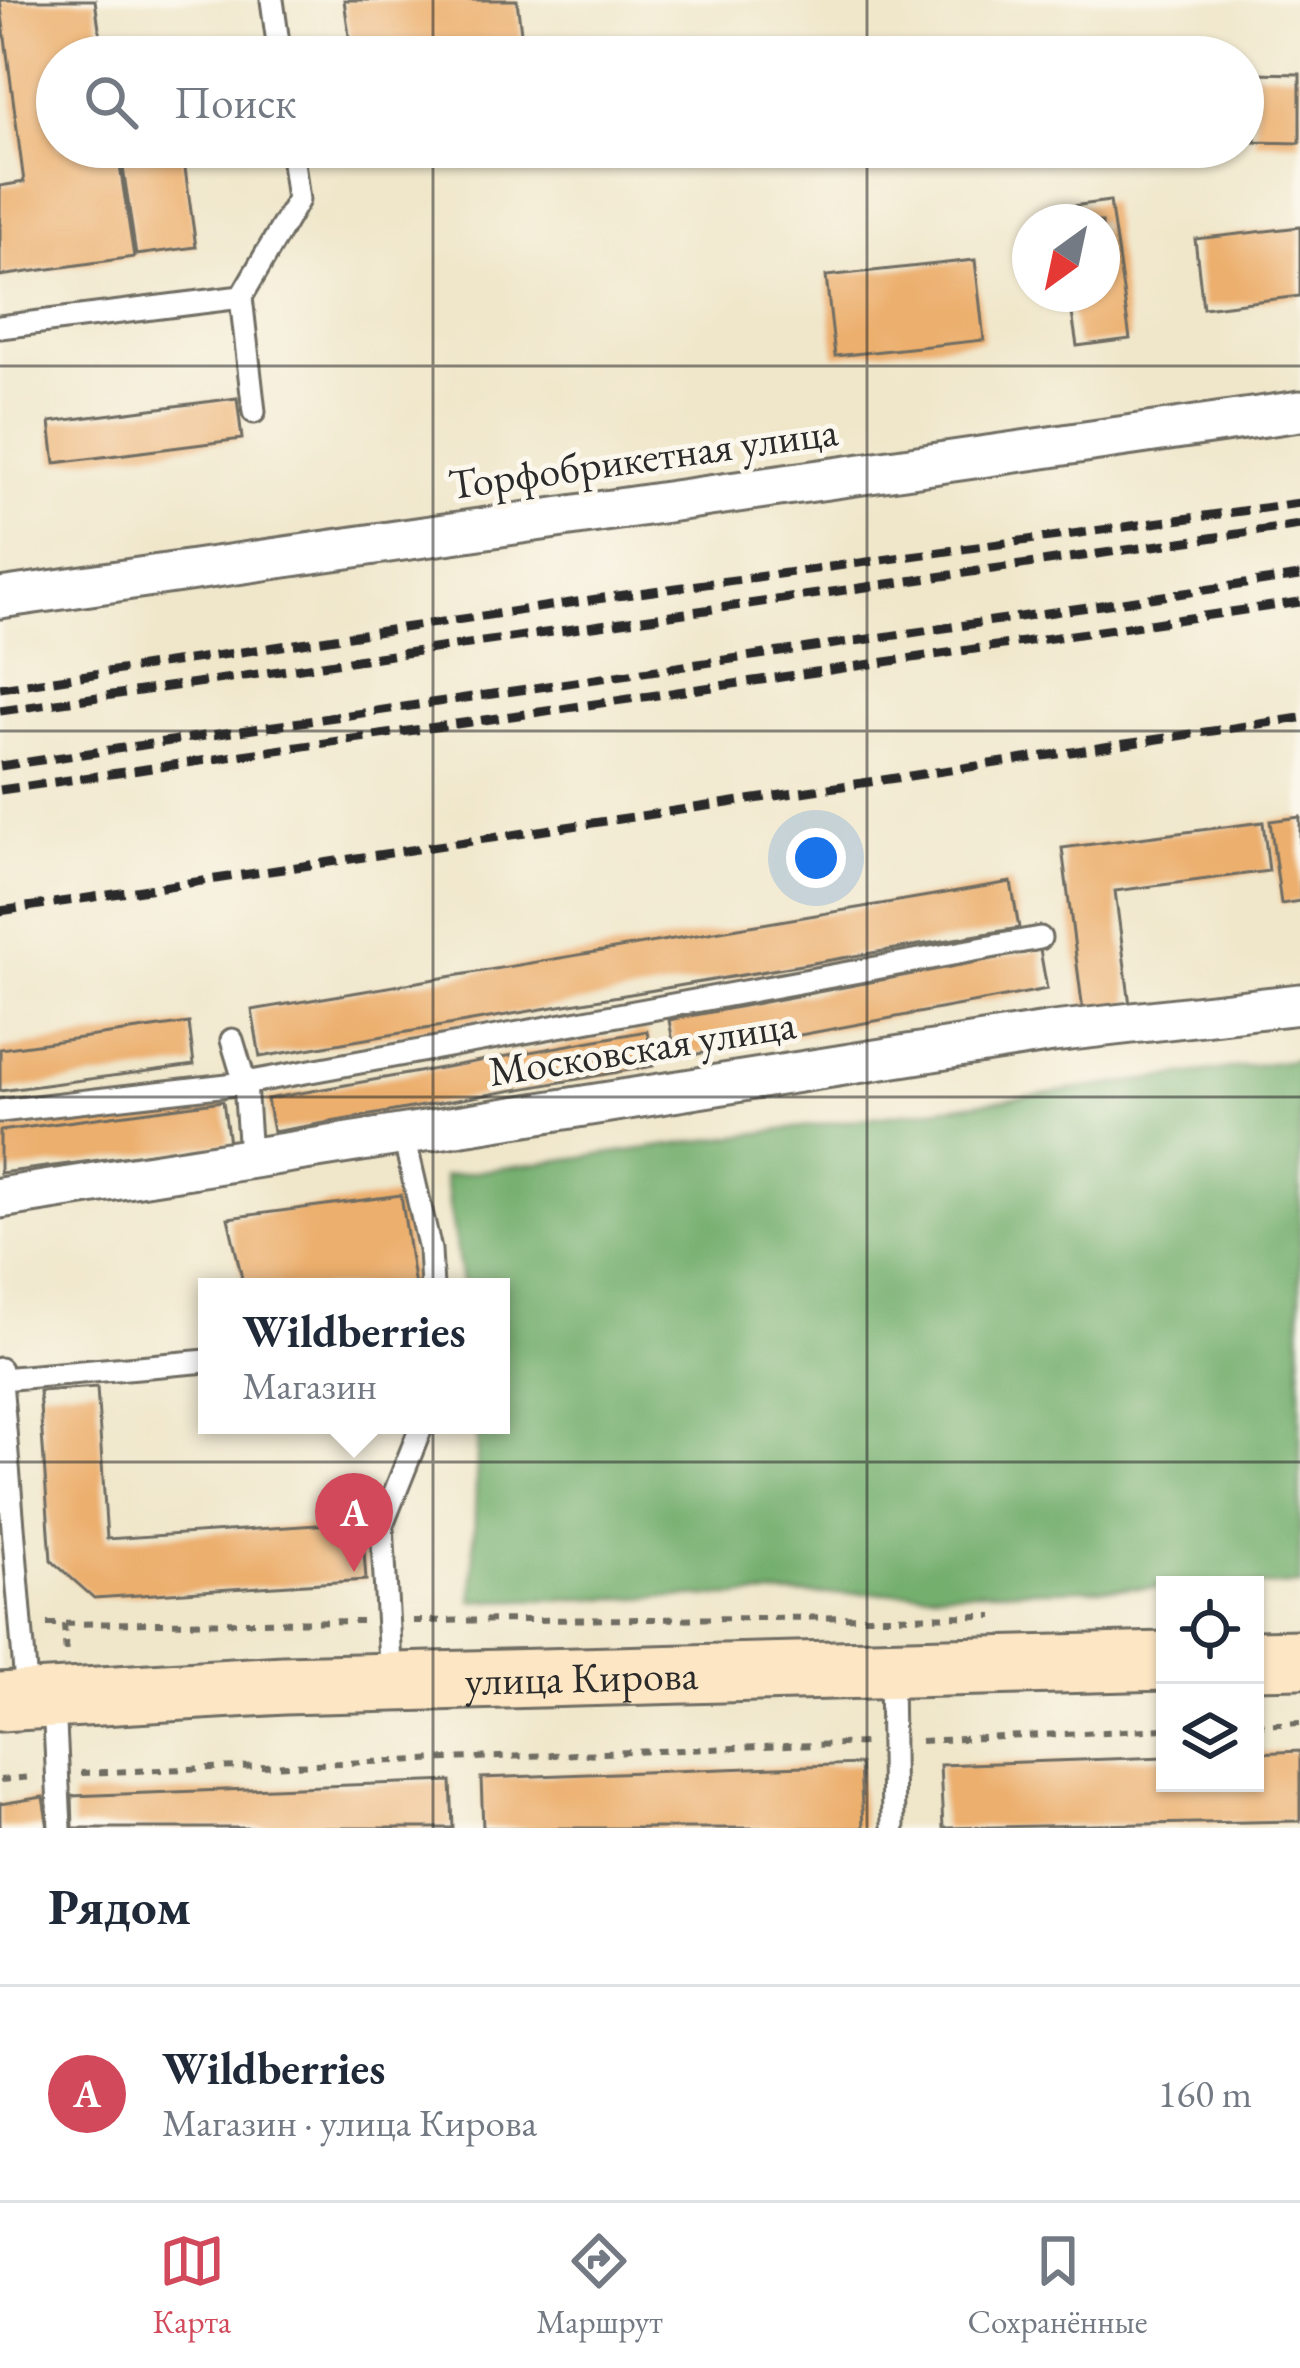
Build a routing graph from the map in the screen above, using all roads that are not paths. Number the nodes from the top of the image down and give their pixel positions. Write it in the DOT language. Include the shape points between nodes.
graph roads {
  1 [pos="272,0"];
  2 [pos="277,36"];
  3 [pos="294,168"];
  4 [pos="241,297"];
  5 [pos="0,327"];
  6 [pos="1300,411"];
  7 [pos="254,412"];
  8 [pos="0,598"];
  9 [pos="1040,938"];
  10 [pos="1300,1004"];
  11 [pos="232,1040"];
  12 [pos="244,1083"];
  13 [pos="0,1112"];
  14 [pos="403,1132"];
  15 [pos="250,1156"];
  16 [pos="0,1198"];
  17 [pos="432,1278"];
  18 [pos="198,1362"];
  19 [pos="0,1369"];
  20 [pos="1,1379"];
  21 [pos="418,1434"];
  22 [pos="3,1450"];
  23 [pos="1300,1659"];
  24 [pos="1264,1660"];
  25 [pos="1156,1661"];
  26 [pos="891,1665"];
  27 [pos="391,1682"];
  28 [pos="27,1699"];
  29 [pos="60,1828"];
  30 [pos="893,1828"];
  1 -- 2 [label="lane"];
  3 -- 4 [label="lane" via="298,200"];
  4 -- 5 [label="lane"];
  4 -- 7 [label="lane"];
  6 -- 8 [label="street, Торфобрикетная улица"];
  9 -- 12 [label="lane"];
  10 -- 14 [label="street, Московская улица" via="1053,1032"];
  11 -- 12 [label="lane"];
  12 -- 13 [label="lane"];
  12 -- 15 [label="lane"];
  14 -- 15 [label="street, Московская улица"];
  14 -- 17 [label="lane"];
  15 -- 16 [label="street, Московская улица"];
  18 -- 20 [label="lane"];
  19 -- 20 [label="lane"];
  20 -- 22 [label="lane"];
  21 -- 27 [label="lane" via="382,1525"];
  22 -- 28 [label="lane"];
  23 -- 24 [label="street"];
  25 -- 26 [label="street, улица Кирова"];
  26 -- 27 [label="street, улица Кирова"];
  26 -- 30 [label="lane"];
  27 -- 28 [label="street, улица Кирова"];
  28 -- 29 [label="lane" via="56,1774"];
}
